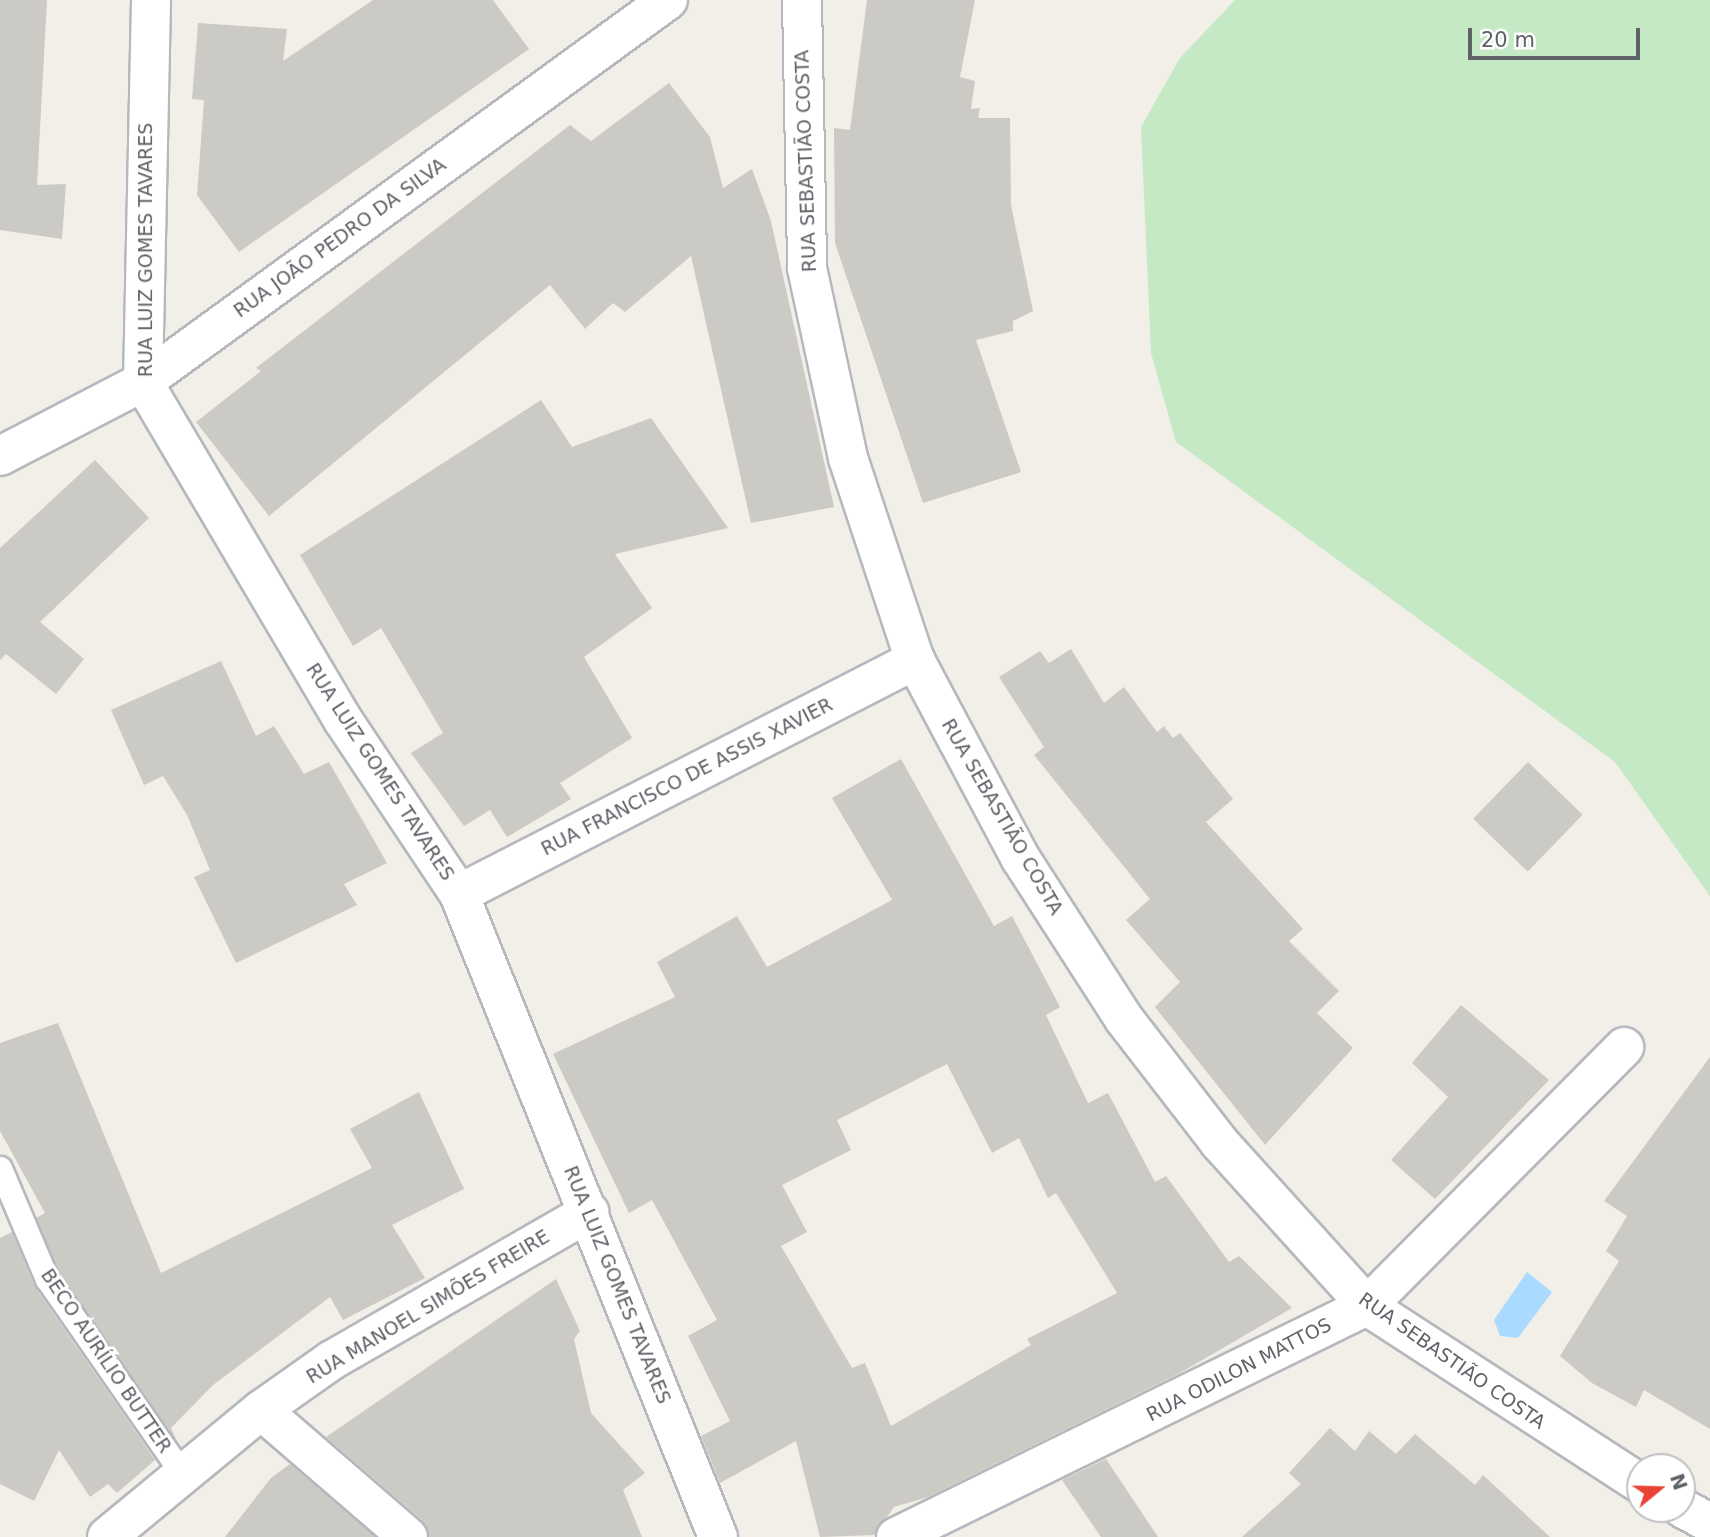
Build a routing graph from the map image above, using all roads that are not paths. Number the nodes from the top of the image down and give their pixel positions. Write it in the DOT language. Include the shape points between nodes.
graph roads {
  1 [pos="151,0"];
  2 [pos="668,0"];
  3 [pos="802,0"];
  4 [pos="143,382"];
  5 [pos="0,456"];
  6 [pos="915,660"];
  7 [pos="459,894"];
  8 [pos="1624,1047"];
  9 [pos="0,1168"];
  10 [pos="589,1212"];
  11 [pos="1367,1306"];
  12 [pos="261,1410"];
  13 [pos="1626,1474"];
  14 [pos="183,1475"];
  15 [pos="107,1537"];
  16 [pos="408,1537"];
  17 [pos="718,1537"];
  18 [pos="896,1537"];
  1 -- 4 [label="street, RUA LUIZ GOMES TAVARES"];
  2 -- 4 [label="street, RUA JOÃO PEDRO DA SILVA"];
  3 -- 6 [label="street, RUA SEBASTIÃO COSTA" via="807,268 848,458"];
  4 -- 5 [label="street, RUA JOÃO PEDRO DA SILVA"];
  4 -- 7 [label="street, RUA LUIZ GOMES TAVARES" via="343,720"];
  6 -- 7 [label="street, RUA FRANCISCO DE ASSIS XAVIER"];
  6 -- 11 [label="street, RUA SEBASTIÃO COSTA" via="1021,859 1124,1019 1274,1209"];
  7 -- 10 [label="street, RUA LUIZ GOMES TAVARES"];
  8 -- 11 [label="street, RUA ODILON MATTOS"];
  9 -- 14 [label="lane, BECO AURÍLIO BUTTER" via="47,1279"];
  10 -- 12 [label="street, RUA MANOEL SIMÕES FREIRE" via="376,1334"];
  10 -- 17 [label="street, RUA LUIZ GOMES TAVARES"];
  11 -- 13 [label="street, RUA SEBASTIÃO COSTA"];
  11 -- 18 [label="street, RUA ODILON MATTOS"];
  12 -- 14 [label="street, RUA MANOEL SIMÕES FREIRE"];
  12 -- 16 [label="street"];
  14 -- 15 [label="street, RUA MANOEL SIMÕES FREIRE"];
}
